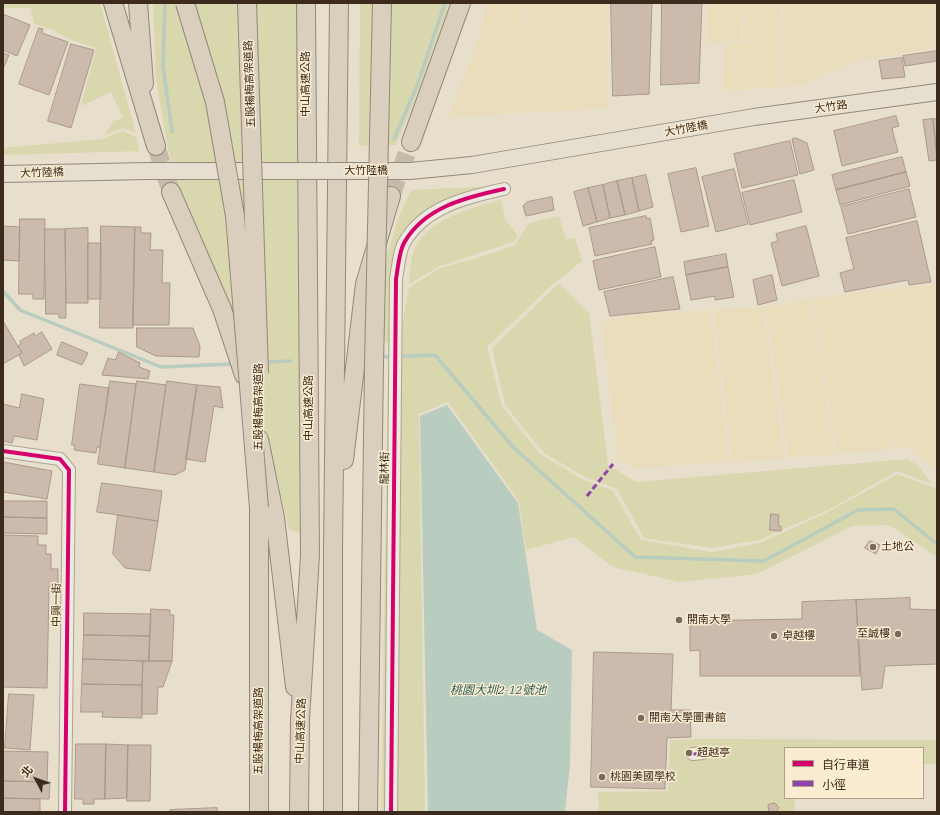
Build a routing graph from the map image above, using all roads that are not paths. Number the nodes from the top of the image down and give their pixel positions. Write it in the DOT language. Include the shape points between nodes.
graph roads {
  1 [pos="113,3"];
  2 [pos="138,3"];
  3 [pos="185,3"];
  4 [pos="247,3"];
  5 [pos="306,3"];
  6 [pos="339,3"];
  7 [pos="382,3"];
  8 [pos="460,4"];
  9 [pos="937,92"];
  10 [pos="147,120"];
  11 [pos="724,122"];
  12 [pos="411,142"];
  13 [pos="156,146"];
  14 [pos="3,174"];
  15 [pos="504,189"];
  16 [pos="172,192"];
  17 [pos="391,196"];
  18 [pos="3,451"];
  19 [pos="259,508"];
  20 [pos="333,550"];
  21 [pos="300,720"];
  22 [pos="65,812"];
  23 [pos="259,812"];
  24 [pos="299,812"];
  25 [pos="333,812"];
  26 [pos="368,812"];
  27 [pos="391,812"];
  1 -- 10 [label="highway"];
  2 -- 10 [label="highway"];
  3 -- 19 [label="highway, bridge" via="215,102 235,216"];
  4 -- 19 [label="highway, 五股楊梅高架道路, bridge" via="258,336"];
  5 -- 21 [label="highway, 中山高速公路" via="310,555"];
  6 -- 20 [label="highway"];
  7 -- 26 [label="highway, bridge"];
  8 -- 12 [label="highway"];
  9 -- 11 [label="main road, 大竹路"];
  10 -- 13 [label="highway"];
  11 -- 14 [label="main road, 大竹陸橋, bridge" via="472,165 410,171"];
  15 -- 27 [label="street, 龍林街" via="466,198 424,218 403,244 396,279"];
  16 -- 21 [label="highway" via="222,309 242,367 275,518 289,650"];
  17 -- 20 [label="highway" via="365,284"];
  18 -- 22 [label="street, 中興一街" via="60,459 68,470"];
  19 -- 23 [label="highway, 五股楊梅高架道路"];
  20 -- 25 [label="highway"];
  21 -- 24 [label="highway, 中山高速公路"];
}
